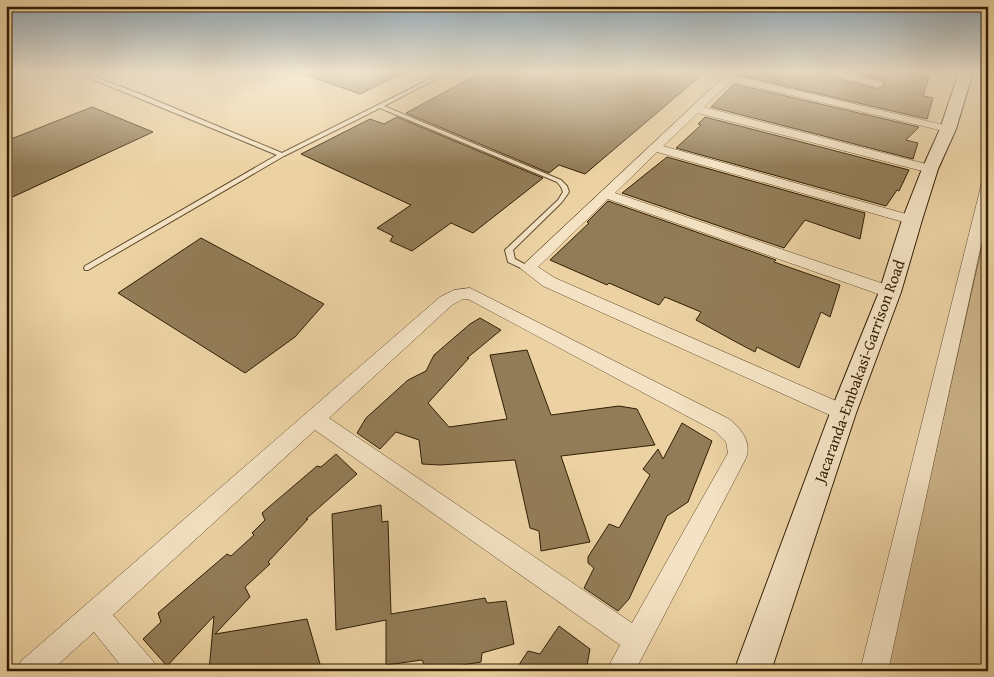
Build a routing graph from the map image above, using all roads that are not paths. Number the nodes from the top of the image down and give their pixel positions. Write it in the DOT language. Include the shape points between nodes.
graph roads {
  1 [pos="159,104"];
  2 [pos="385,104"];
  3 [pos="702,104"];
  4 [pos="844,104"];
  5 [pos="956,104"];
  6 [pos="380,106"];
  7 [pos="696,109"];
  8 [pos="948,130"];
  9 [pos="656,148"];
  10 [pos="282,155"];
  11 [pos="930,169"];
  12 [pos="988,182"];
  13 [pos="606,194"];
  14 [pos="912,220"];
  15 [pos="88,268"];
  16 [pos="528,268"];
  17 [pos="890,292"];
  18 [pos="843,413"];
  19 [pos="316,419"];
  20 [pos="96,614"];
  21 [pos="635,640"];
  22 [pos="32,671"];
  23 [pos="143,671"];
  24 [pos="620,671"];
  25 [pos="752,671"];
  26 [pos="874,671"];
  1 -- 10 [label="lane"];
  2 -- 6 [label="lane"];
  3 -- 7 [label="street"];
  4 -- 8 [label="street"];
  5 -- 8 [label="street, Jacaranda-Embakasi-Garrison Road"];
  6 -- 10 [label="lane"];
  6 -- 16 [label="lane" via="559,181 564,186 566,192 560,201 509,250 511,260"];
  7 -- 9 [label="street"];
  7 -- 11 [label="street"];
  8 -- 11 [label="street, Jacaranda-Embakasi-Garrison Road"];
  9 -- 13 [label="street"];
  9 -- 14 [label="street"];
  10 -- 15 [label="lane"];
  11 -- 14 [label="street, Jacaranda-Embakasi-Garrison Road"];
  12 -- 26 [label="street"];
  13 -- 16 [label="street"];
  13 -- 17 [label="street"];
  14 -- 17 [label="street, Jacaranda-Embakasi-Garrison Road"];
  16 -- 18 [label="street" via="550,282"];
  17 -- 18 [label="street, Jacaranda-Embakasi-Garrison Road"];
  18 -- 25 [label="street, Jacaranda-Embakasi-Garrison Road"];
  19 -- 20 [label="street"];
  19 -- 21 [label="street"];
  19 -- 21 [label="street" via="446,301 460,294 470,294 722,425 738,442 738,454"];
  20 -- 22 [label="street"];
  20 -- 23 [label="street"];
  21 -- 24 [label="street"];
}
